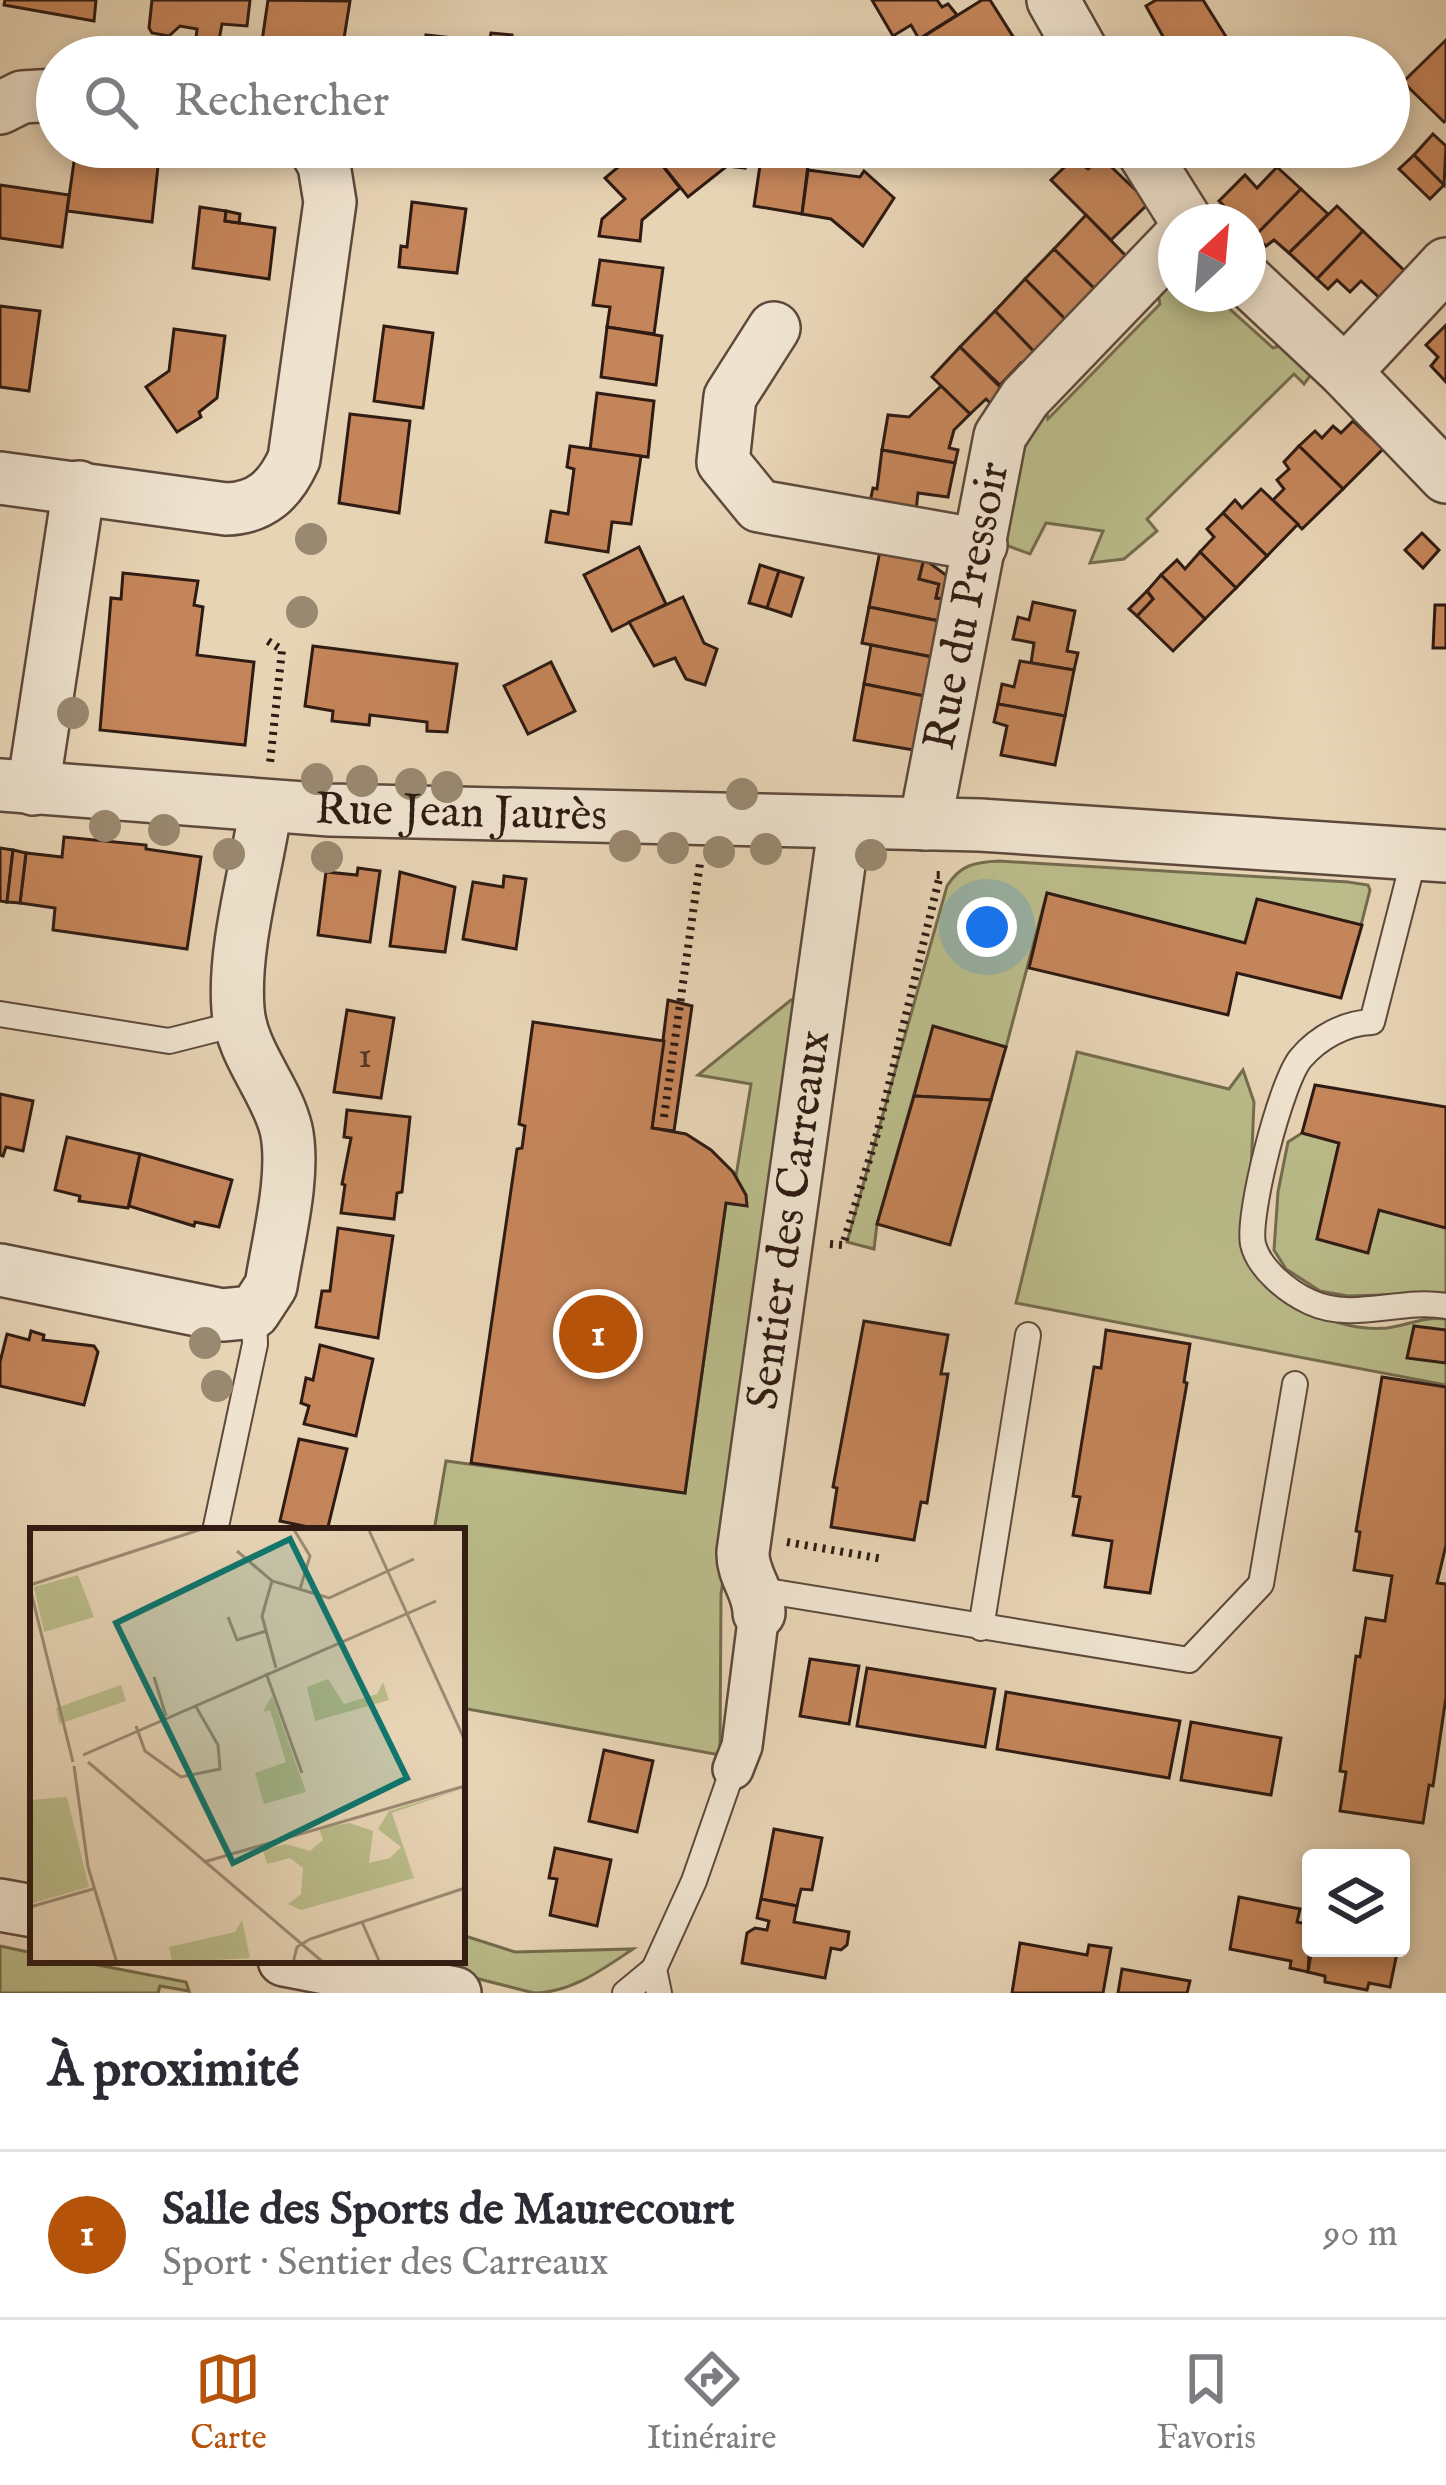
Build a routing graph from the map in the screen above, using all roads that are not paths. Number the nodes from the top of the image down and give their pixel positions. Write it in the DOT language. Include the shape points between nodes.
graph roads {
  1 [pos="1053,0"];
  2 [pos="1073,36"];
  3 [pos="36,96"];
  4 [pos="0,108"];
  5 [pos="324,168"];
  6 [pos="1154,168"];
  7 [pos="1176,204"];
  8 [pos="1158,260"];
  9 [pos="1446,264"];
  10 [pos="1266,298"];
  11 [pos="774,328"];
  12 [pos="1345,372"];
  13 [pos="1446,477"];
  14 [pos="0,478"];
  15 [pos="79,488"];
  16 [pos="981,545"];
  17 [pos="16,787"];
  18 [pos="266,806"];
  19 [pos="845,822"];
  20 [pos="926,824"];
  21 [pos="1431,855"];
  22 [pos="0,1014"];
  23 [pos="240,1024"];
  24 [pos="0,1270"];
  25 [pos="1446,1306"];
  26 [pos="254,1312"];
  27 [pos="1028,1335"];
  28 [pos="1295,1384"];
  29 [pos="216,1528"];
  30 [pos="760,1598"];
  31 [pos="981,1628"];
  32 [pos="733,1769"];
  33 [pos="0,1905"];
  34 [pos="30,1910"];
  35 [pos="300,1963"];
  36 [pos="657,1981"];
  37 [pos="455,1993"];
  38 [pos="625,1993"];
  1 -- 2 [label="street"];
  3 -- 4 [label="street"];
  5 -- 15 [label="street" via="330,202 294,459 281,485 259,502 226,509"];
  6 -- 7 [label="street"];
  8 -- 16 [label="street, Rue du Pressoir" via="1005,425"];
  9 -- 12 [label="street"];
  10 -- 12 [label="street"];
  11 -- 16 [label="street" via="730,397 723,462 759,506"];
  12 -- 13 [label="street"];
  14 -- 15 [label="street"];
  15 -- 17 [label="street"];
  16 -- 20 [label="street, Rue du Pressoir"];
  17 -- 18 [label="street, Rue Jean Jaurès"];
  18 -- 19 [label="street, Rue Jean Jaurès"];
  18 -- 23 [label="street" via="240,960"];
  19 -- 20 [label="street, Rue Jean Jaurès"];
  19 -- 30 [label="street, Sentier des Carreaux" via="743,1552"];
  20 -- 21 [label="street, Rue Jean Jaurès"];
  21 -- 25 [label="lane" via="1372,1022 1350,1023 1300,1059 1281,1100 1253,1245 1274,1277 1328,1309"];
  22 -- 23 [label="lane" via="169,1041"];
  23 -- 26 [label="street" via="286,1126 289,1154 271,1286"];
  24 -- 26 [label="street" via="222,1316"];
  26 -- 29 [label="lane" via="255,1344"];
  27 -- 31 [label="lane"];
  28 -- 31 [label="lane" via="1261,1583 1189,1660"];
  30 -- 31 [label="lane"];
  30 -- 32 [label="street, Sentier des Carreaux"];
  32 -- 36 [label="lane, Sentier des Carreaux"];
  33 -- 34 [label="street"];
  35 -- 37 [label="street"];
  36 -- 38 [label="lane"];
}
